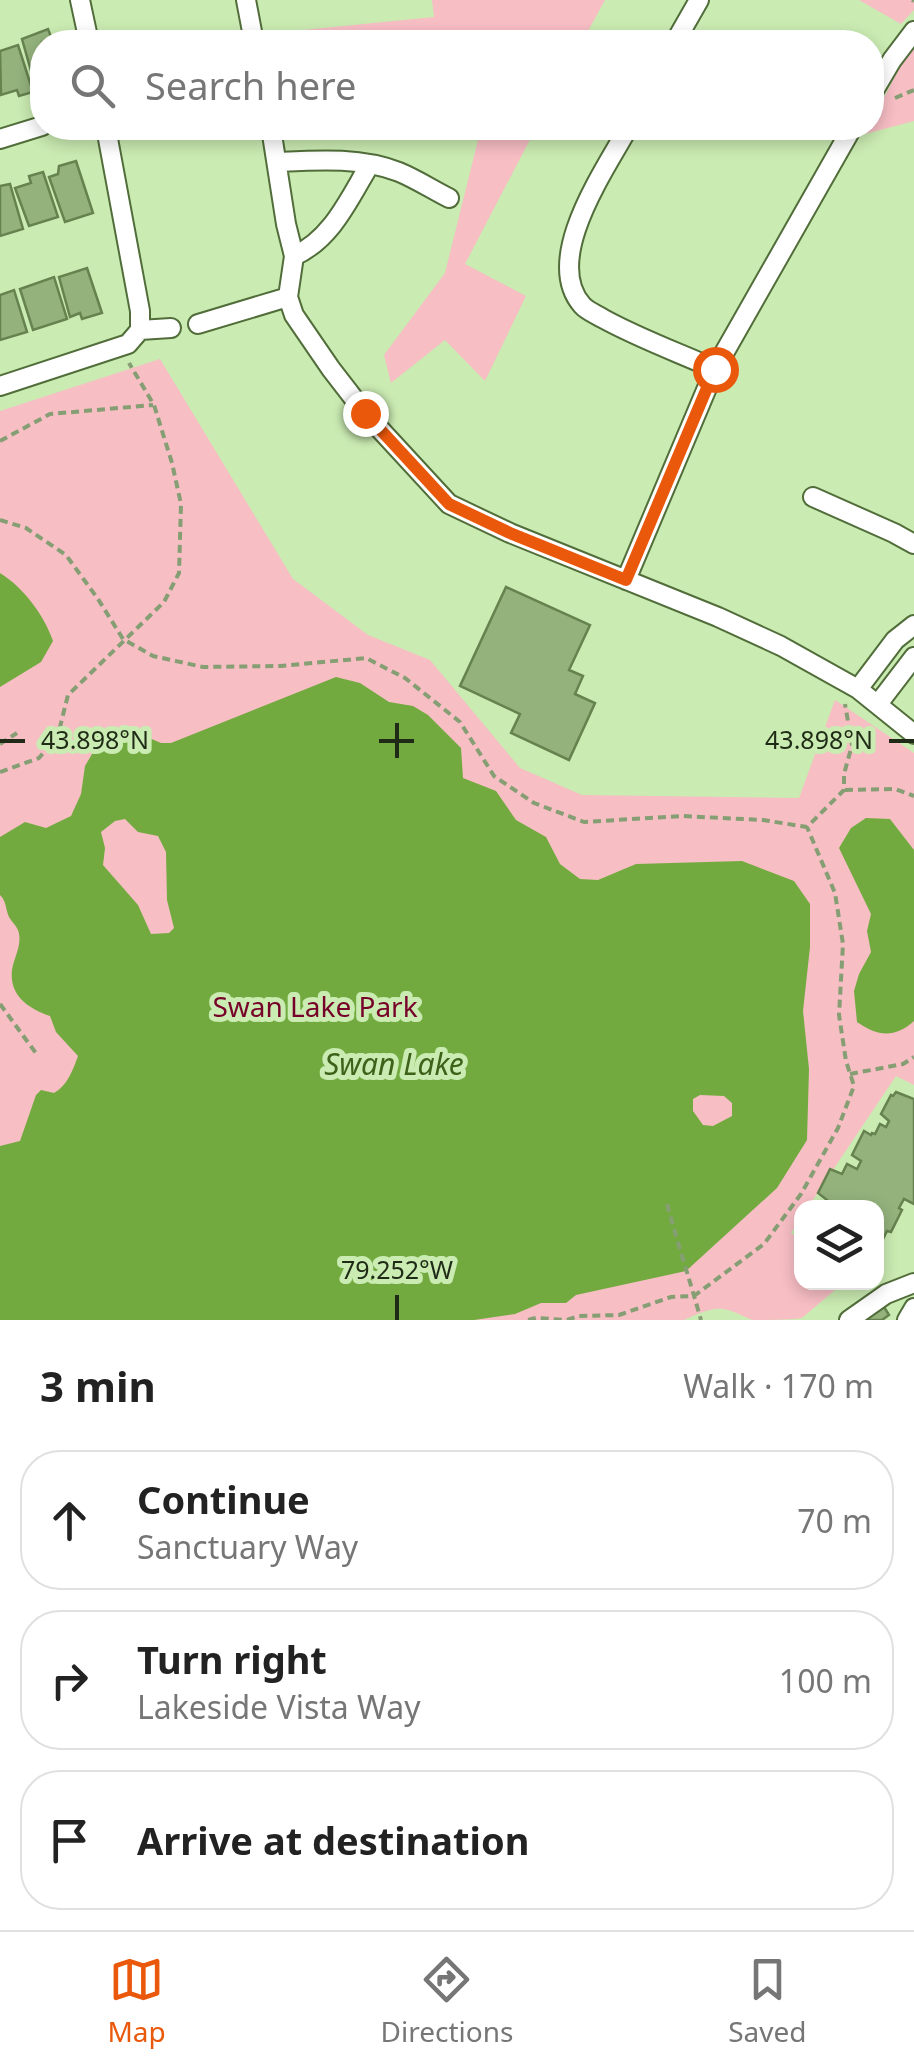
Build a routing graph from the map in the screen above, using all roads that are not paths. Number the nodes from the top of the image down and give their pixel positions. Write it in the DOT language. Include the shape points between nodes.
graph roads {
  1 [pos="80,0"];
  2 [pos="246,0"];
  3 [pos="699,0"];
  4 [pos="86,30"];
  5 [pos="252,30"];
  6 [pos="682,30"];
  7 [pos="914,31"];
  8 [pos="884,74"];
  9 [pos="30,130"];
  10 [pos="0,139"];
  11 [pos="108,140"];
  12 [pos="273,140"];
  13 [pos="621,140"];
  14 [pos="845,140"];
  15 [pos="278,162"];
  16 [pos="370,164"];
  17 [pos="449,198"];
  18 [pos="294,256"];
  19 [pos="288,297"];
  20 [pos="198,324"];
  21 [pos="171,328"];
  22 [pos="140,330"];
  23 [pos="715,369"];
  24 [pos="0,386"];
  25 [pos="812,497"];
  26 [pos="914,544"];
  27 [pos="626,580"];
  28 [pos="914,626"];
  29 [pos="914,657"];
  30 [pos="858,689"];
  31 [pos="878,704"];
  32 [pos="914,734"];
  33 [pos="914,1283"];
  34 [pos="914,1308"];
  35 [pos="849,1320"];
  36 [pos="908,1320"];
  1 -- 4 [label="street"];
  2 -- 5 [label="street"];
  3 -- 6 [label="street"];
  7 -- 8 [label="street"];
  9 -- 10 [label="street"];
  11 -- 22 [label="street"];
  12 -- 15 [label="street"];
  13 -- 23 [label="street" via="581,213 570,286 584,307"];
  14 -- 23 [label="street"];
  15 -- 16 [label="street"];
  15 -- 18 [label="street"];
  16 -- 17 [label="street"];
  16 -- 18 [label="street" via="326,234"];
  18 -- 19 [label="street"];
  19 -- 20 [label="street"];
  19 -- 27 [label="street" via="365,413 449,504"];
  21 -- 22 [label="street"];
  22 -- 24 [label="street" via="128,344"];
  23 -- 27 [label="street"];
  25 -- 26 [label="street"];
  27 -- 30 [label="street" via="750,631"];
  28 -- 30 [label="street"];
  29 -- 31 [label="street"];
  30 -- 31 [label="street"];
  31 -- 32 [label="street"];
  33 -- 35 [label="street"];
  34 -- 36 [label="street"];
}
